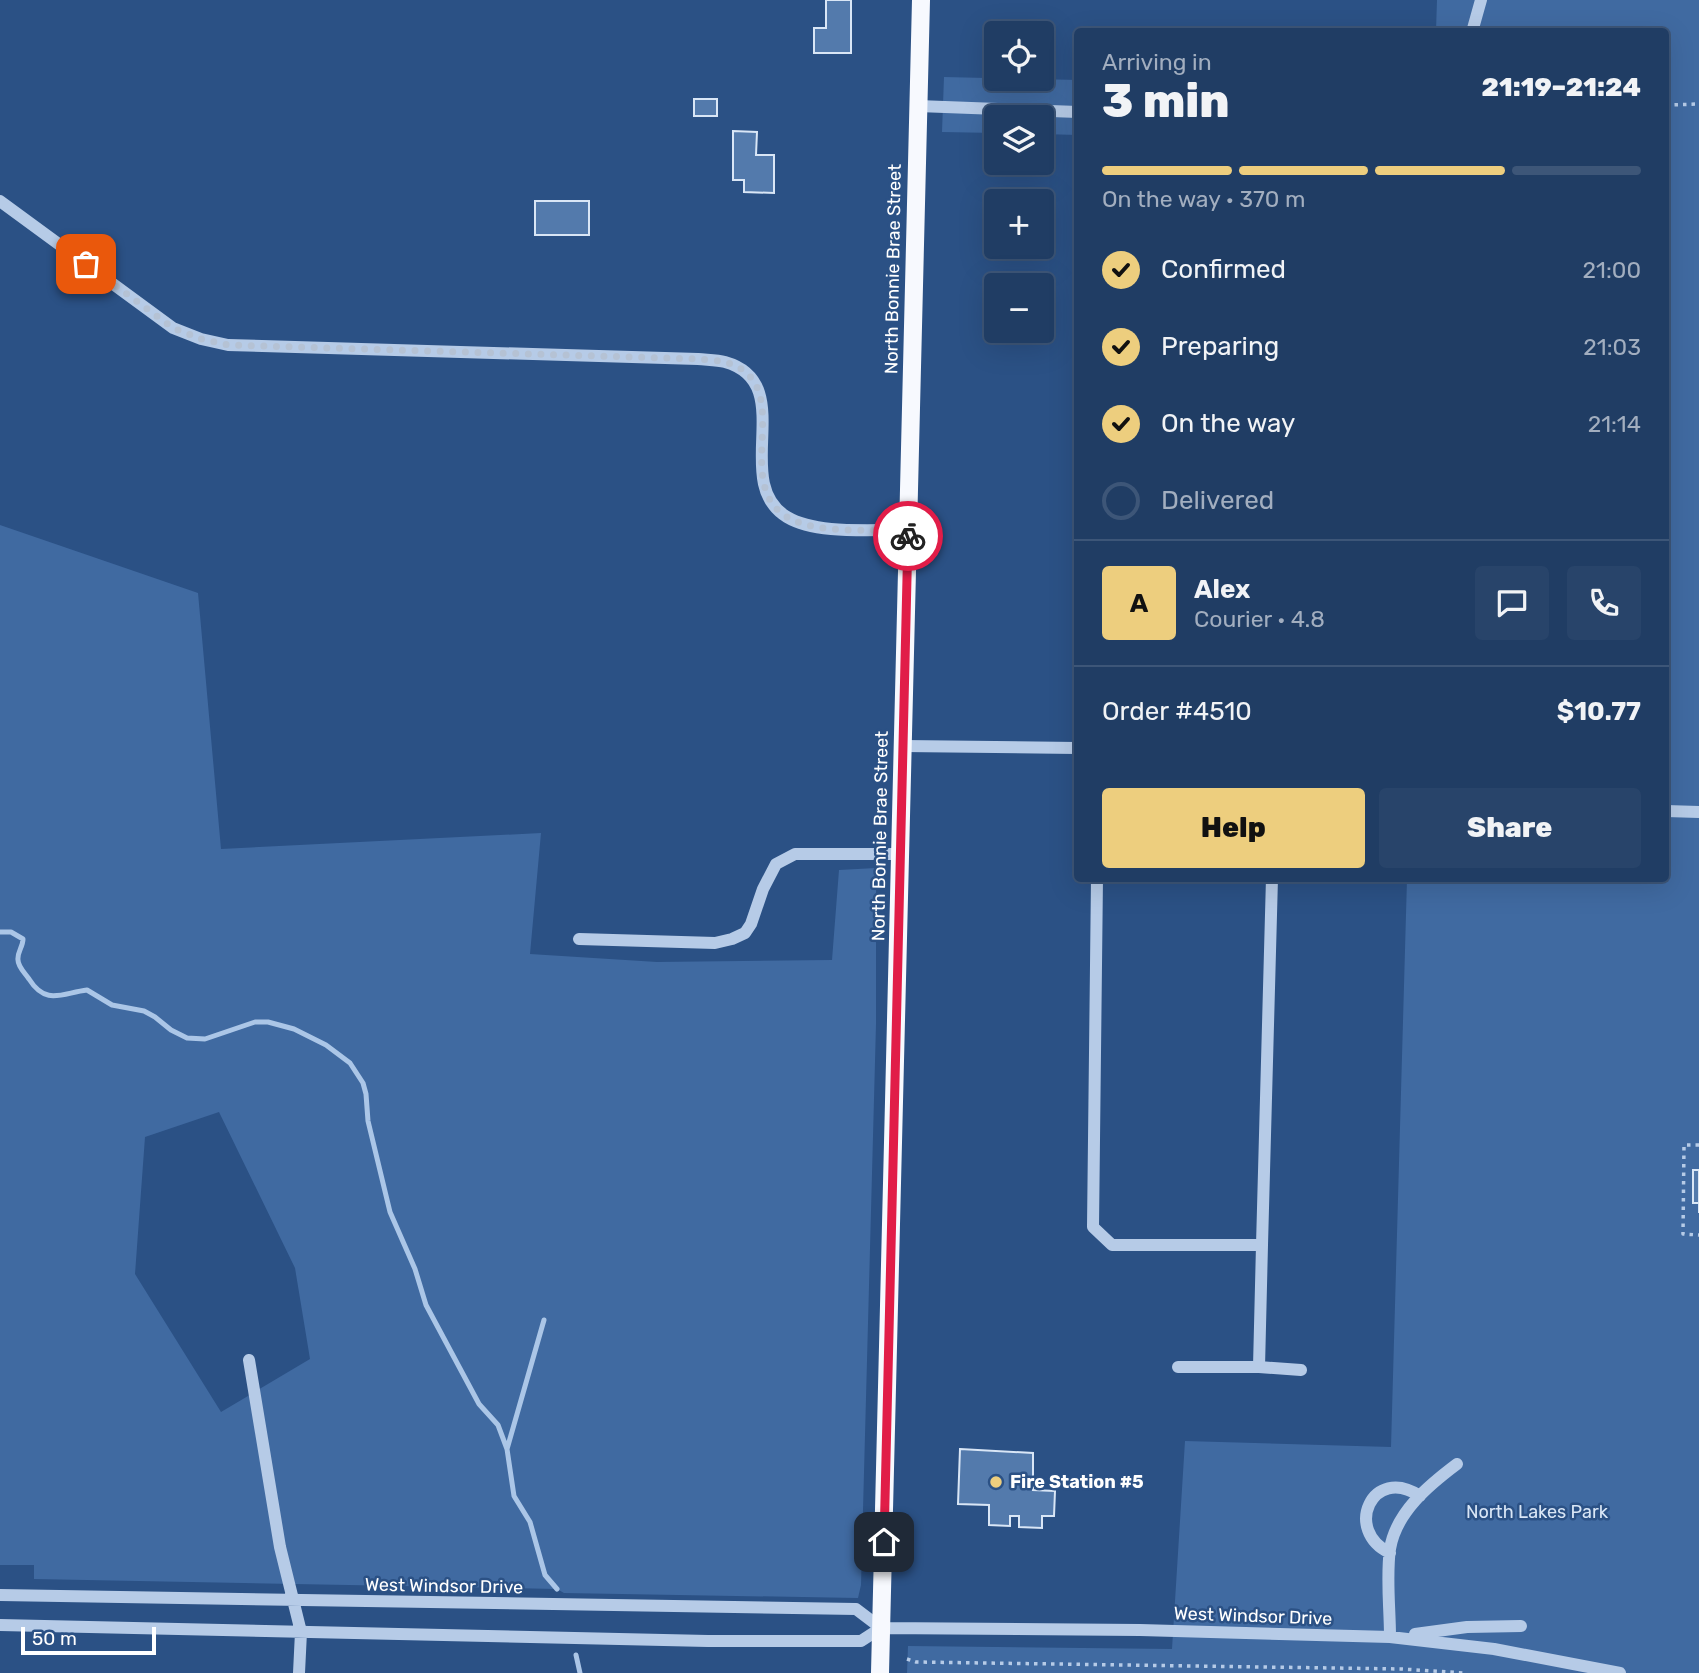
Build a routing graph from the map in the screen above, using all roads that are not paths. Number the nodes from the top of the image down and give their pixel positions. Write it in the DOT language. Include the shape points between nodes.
graph roads {
  1 [pos="921,0"];
  2 [pos="1481,0"];
  3 [pos="1473,28"];
  4 [pos="918,106"];
  5 [pos="1074,112"];
  6 [pos="0,201"];
  7 [pos="908,530"];
  8 [pos="903,746"];
  9 [pos="1074,747"];
  10 [pos="1669,811"];
  11 [pos="1699,811"];
  12 [pos="900,854"];
  13 [pos="1097,882"];
  14 [pos="1272,882"];
  15 [pos="579,939"];
  16 [pos="1262,1245"];
  17 [pos="249,1360"];
  18 [pos="1178,1367"];
  19 [pos="1259,1367"];
  20 [pos="1301,1370"];
  21 [pos="1457,1464"];
  22 [pos="1420,1496"];
  23 [pos="1390,1553"];
  24 [pos="0,1595"];
  25 [pos="292,1601"];
  26 [pos="0,1625"];
  27 [pos="1521,1626"];
  28 [pos="881,1628"];
  29 [pos="301,1632"];
  30 [pos="1390,1637"];
  31 [pos="299,1673"];
  32 [pos="880,1673"];
  33 [pos="1620,1673"];
  1 -- 4 [label="main road, North Bonnie Brae Street"];
  2 -- 3 [label="street"];
  4 -- 5 [label="street"];
  4 -- 7 [label="main road, North Bonnie Brae Street"];
  6 -- 7 [label="street" via="173,328 228,345 725,362 744,371 758,387 763,406 761,480 769,499 786,517 810,526"];
  7 -- 8 [label="main road, North Bonnie Brae Street"];
  8 -- 9 [label="street"];
  8 -- 12 [label="main road, North Bonnie Brae Street"];
  10 -- 11 [label="street"];
  12 -- 15 [label="street" via="795,855 776,864 751,924 732,939 715,943"];
  12 -- 28 [label="main road, North Bonnie Brae Street"];
  13 -- 16 [label="street" via="1093,1227 1112,1245"];
  14 -- 16 [label="street"];
  16 -- 19 [label="street"];
  17 -- 25 [label="street"];
  18 -- 19 [label="street"];
  19 -- 20 [label="street"];
  21 -- 22 [label="street"];
  22 -- 23 [label="street" via="1399,1524"];
  22 -- 23 [label="street" via="1407,1487 1388,1487 1373,1495 1366,1525 1371,1540"];
  23 -- 30 [label="street"];
  24 -- 25 [label="street, West Windsor Drive"];
  25 -- 28 [label="street, West Windsor Drive" via="856,1609"];
  25 -- 29 [label="street"];
  26 -- 29 [label="street, West Windsor Drive"];
  27 -- 30 [label="street" via="1467,1627"];
  28 -- 29 [label="street, West Windsor Drive" via="861,1641"];
  28 -- 30 [label="street, West Windsor Drive"];
  28 -- 32 [label="main road, North Bonnie Brae Street"];
  29 -- 31 [label="street"];
  30 -- 33 [label="street, West Windsor Drive" via="1494,1649"];
}
